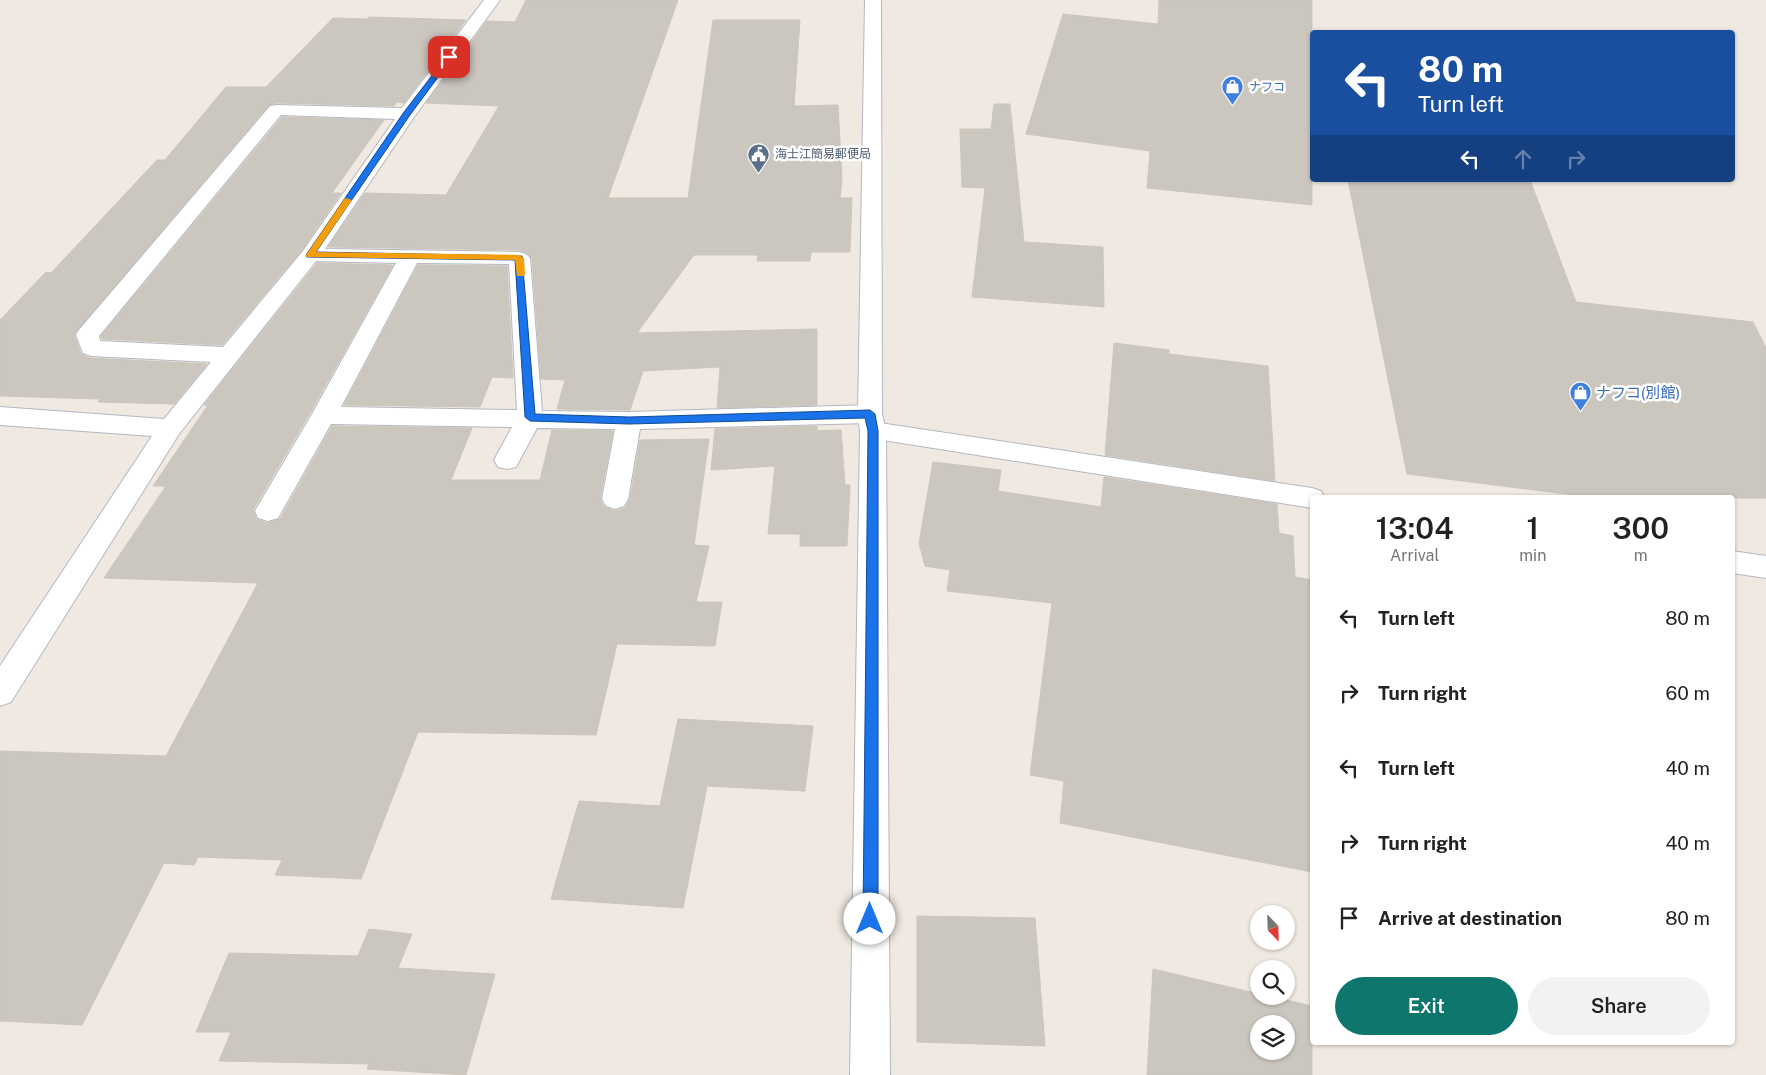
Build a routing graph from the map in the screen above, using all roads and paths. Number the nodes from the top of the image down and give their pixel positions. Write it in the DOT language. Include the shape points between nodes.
graph roads {
  1 [pos="492,0"];
  2 [pos="873,0"];
  3 [pos="407,114"];
  4 [pos="310,255"];
  5 [pos="410,256"];
  6 [pos="230,355"];
  7 [pos="324,415"];
  8 [pos="0,416"];
  9 [pos="530,417"];
  10 [pos="629,421"];
  11 [pos="871,422"];
  12 [pos="170,428"];
  13 [pos="507,460"];
  14 [pos="1310,498"];
  15 [pos="615,499"];
  16 [pos="268,511"];
  17 [pos="1735,562"];
  18 [pos="1766,567"];
  19 [pos="0,692"];
  20 [pos="870,1075"];
  1 -- 3 [label="street"];
  2 -- 11 [label="street"];
  3 -- 4 [label="street"];
  3 -- 6 [label="street" via="276,110 87,334 91,348"];
  4 -- 5 [label="street"];
  4 -- 6 [label="street"];
  5 -- 7 [label="street"];
  5 -- 9 [label="street" via="519,258"];
  6 -- 12 [label="street"];
  7 -- 9 [label="street"];
  7 -- 16 [label="street"];
  8 -- 12 [label="street"];
  9 -- 10 [label="street"];
  9 -- 13 [label="street"];
  10 -- 11 [label="street"];
  10 -- 15 [label="street"];
  11 -- 14 [label="street"];
  11 -- 20 [label="street"];
  12 -- 19 [label="street"];
  17 -- 18 [label="street"];
}
